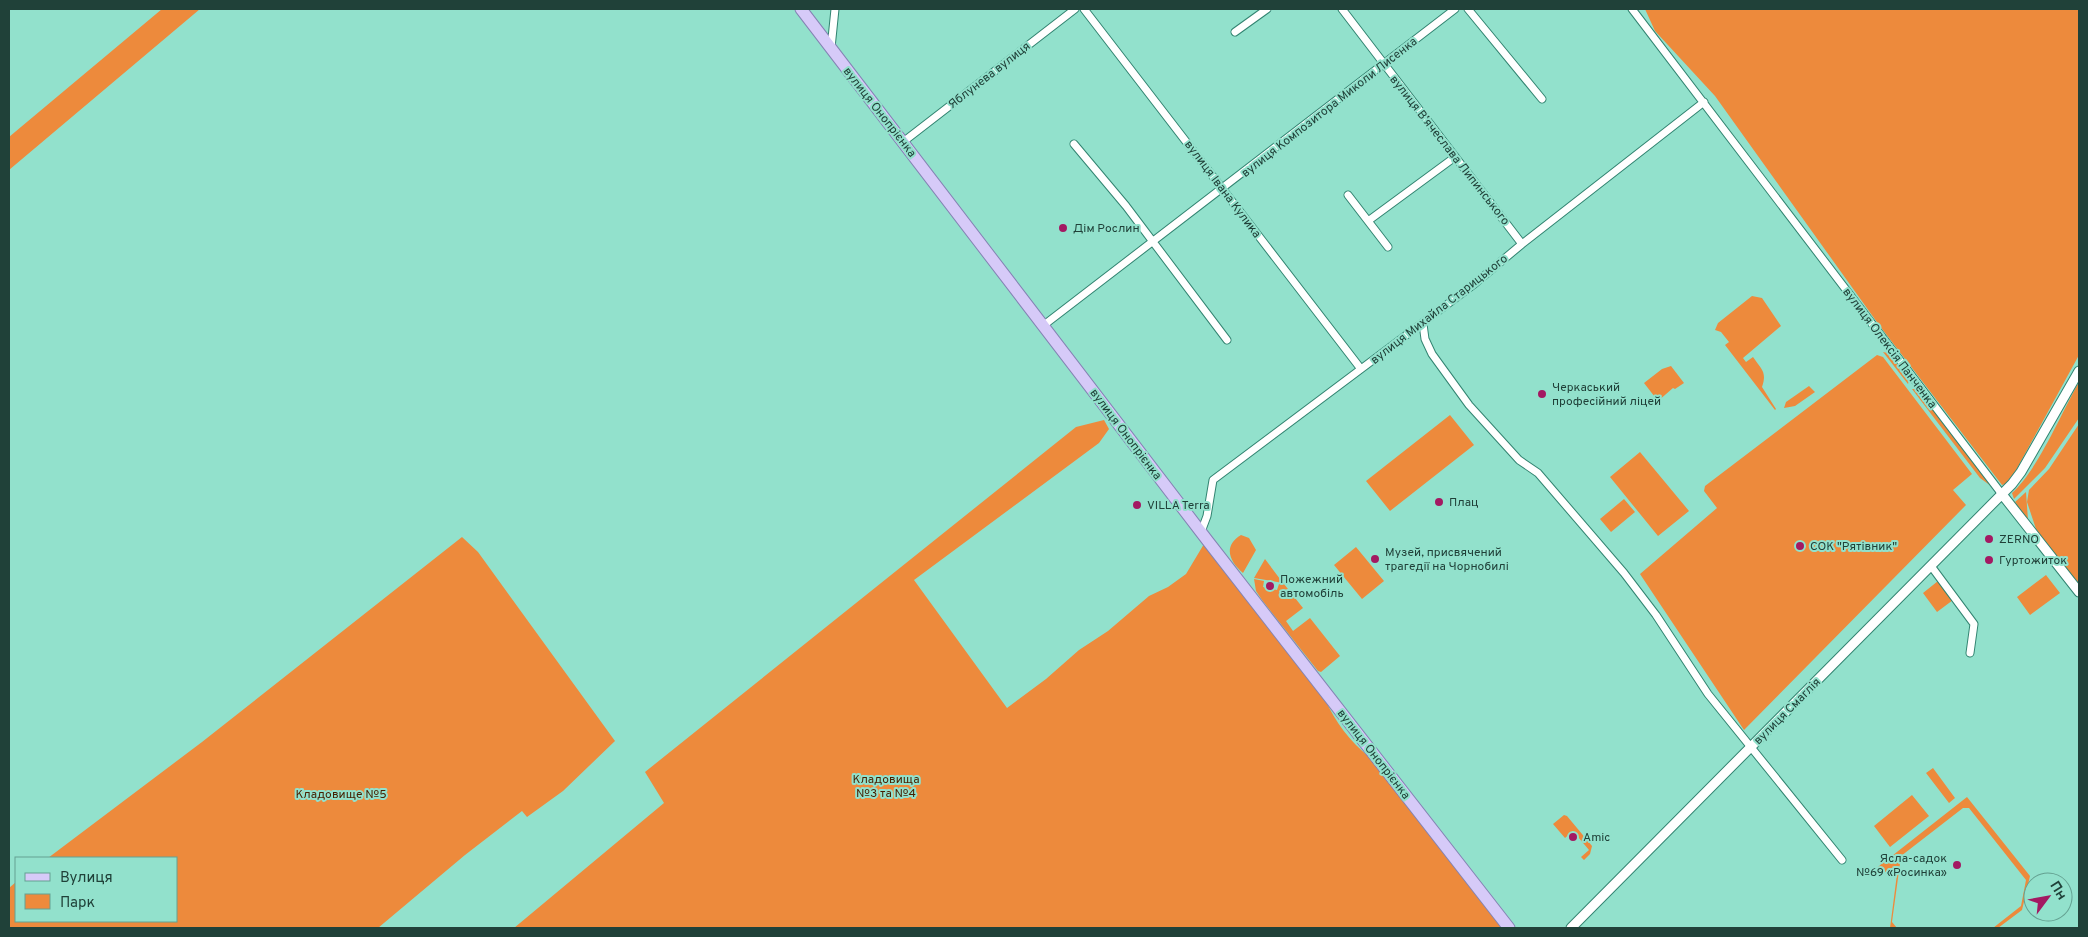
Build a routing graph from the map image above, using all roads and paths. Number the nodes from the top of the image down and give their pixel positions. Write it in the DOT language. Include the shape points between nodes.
graph roads {
  1 [pos="801,9"];
  2 [pos="835,9"];
  3 [pos="1074,9"];
  4 [pos="1084,9"];
  5 [pos="1266,9"];
  6 [pos="1342,9"];
  7 [pos="1455,9"];
  8 [pos="1468,9"];
  9 [pos="1632,9"];
  10 [pos="1235,32"];
  11 [pos="831,48"];
  12 [pos="1384,65"];
  13 [pos="1542,98"];
  14 [pos="1704,102"];
  15 [pos="903,142"];
  16 [pos="1074,144"];
  17 [pos="1455,157"];
  18 [pos="1223,189"];
  19 [pos="1348,195"];
  20 [pos="1368,221"];
  21 [pos="1154,241"];
  22 [pos="1522,244"];
  23 [pos="1388,247"];
  24 [pos="1423,324"];
  25 [pos="1044,325"];
  26 [pos="1227,340"];
  27 [pos="1361,369"];
  28 [pos="2079,371"];
  29 [pos="2001,493"];
  30 [pos="1201,532"];
  31 [pos="1931,566"];
  32 [pos="2079,592"];
  33 [pos="1970,653"];
  34 [pos="1751,746"];
  35 [pos="1842,860"];
  36 [pos="1509,928"];
  37 [pos="1571,928"];
  1 -- 11 [label="main road, вулиця Онопрієнка"];
  2 -- 11 [label="street"];
  3 -- 15 [label="street, Яблунева вулиця"];
  4 -- 18 [label="street, вулиця Івана Кулика"];
  5 -- 10 [label="street"];
  6 -- 12 [label="street, вулиця Вʼячеслава Липинського"];
  7 -- 12 [label="street, вулиця Композитора Миколи Лисенка"];
  8 -- 13 [label="street"];
  9 -- 14 [label="street, вулиця Олексія Панченка"];
  11 -- 15 [label="main road, вулиця Онопрієнка"];
  12 -- 17 [label="street, вулиця Вʼячеслава Липинського"];
  12 -- 18 [label="street, вулиця Композитора Миколи Лисенка"];
  14 -- 22 [label="street, вулиця Михайла Старицького"];
  14 -- 29 [label="street, вулиця Олексія Панченка"];
  15 -- 25 [label="main road, вулиця Онопрієнка"];
  16 -- 21 [label="street"];
  17 -- 20 [label="street"];
  17 -- 22 [label="street, вулиця Вʼячеслава Липинського"];
  18 -- 21 [label="street, вулиця Композитора Миколи Лисенка"];
  18 -- 27 [label="street, вулиця Івана Кулика"];
  19 -- 20 [label="street"];
  20 -- 23 [label="street"];
  21 -- 25 [label="street, вулиця Композитора Миколи Лисенка"];
  21 -- 26 [label="street"];
  22 -- 24 [label="street, вулиця Михайла Старицького"];
  24 -- 27 [label="street, вулиця Михайла Старицького"];
  24 -- 34 [label="street" via="1432,354 1469,405 1519,460 1538,473 1624,573 1708,694"];
  25 -- 30 [label="main road, вулиця Онопрієнка"];
  27 -- 30 [label="street, вулиця Михайла Старицького" via="1213,480"];
  28 -- 29 [label="street, вулиця Смаглія" via="2022,472"];
  29 -- 31 [label="street, вулиця Смаглія"];
  29 -- 32 [label="street, вулиця Олексія Панченка"];
  30 -- 36 [label="main road, вулиця Онопрієнка"];
  31 -- 33 [label="street" via="1974,624"];
  31 -- 34 [label="street, вулиця Смаглія"];
  34 -- 35 [label="street"];
  34 -- 37 [label="street, вулиця Смаглія"];
}
